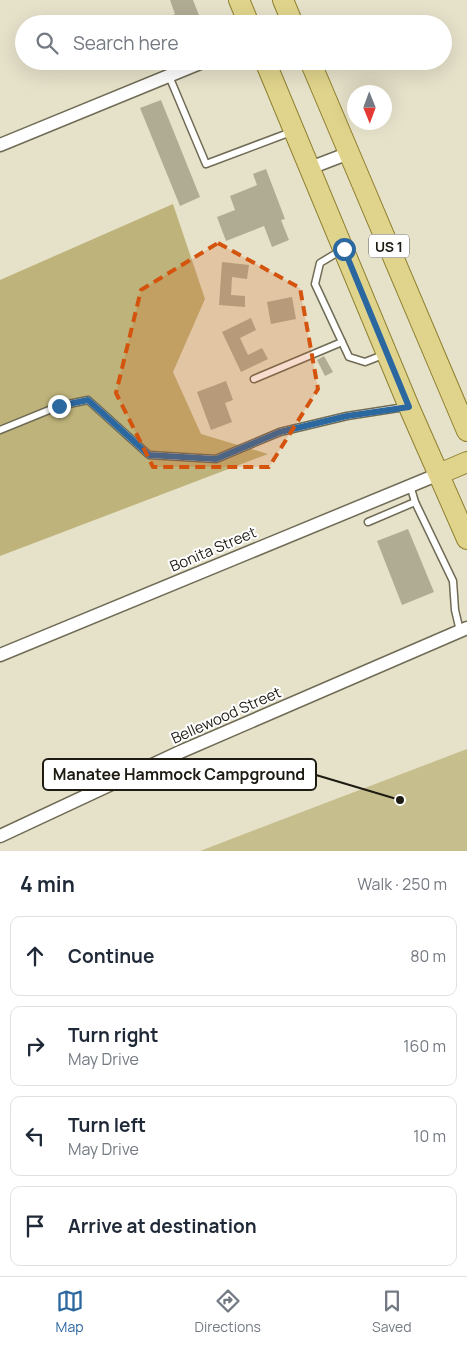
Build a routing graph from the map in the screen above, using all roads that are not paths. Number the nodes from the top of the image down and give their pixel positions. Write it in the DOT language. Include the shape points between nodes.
graph roads {
  1 [pos="239,0"];
  2 [pos="283,0"];
  3 [pos="245,15"];
  4 [pos="289,15"];
  5 [pos="183,70"];
  6 [pos="269,70"];
  7 [pos="314,70"];
  8 [pos="168,76"];
  9 [pos="295,131"];
  10 [pos="0,145"];
  11 [pos="349,153"];
  12 [pos="310,168"];
  13 [pos="344,249"];
  14 [pos="342,342"];
  15 [pos="387,353"];
  16 [pos="254,379"];
  17 [pos="409,407"];
  18 [pos="0,430"];
  19 [pos="467,431"];
  20 [pos="467,462"];
  21 [pos="439,474"];
  22 [pos="410,486"];
  23 [pos="415,502"];
  24 [pos="368,522"];
  25 [pos="467,539"];
  26 [pos="464,630"];
  27 [pos="0,655"];
  28 [pos="0,836"];
  1 -- 3 [label="main road"];
  2 -- 4 [label="main road"];
  5 -- 8 [label="street"];
  6 -- 9 [label="main road, US 1"];
  7 -- 11 [label="main road, US 1"];
  8 -- 9 [label="lane" via="206,164"];
  8 -- 10 [label="street"];
  9 -- 12 [label="main road, US 1"];
  11 -- 12 [label="street"];
  11 -- 19 [label="main road, US 1"];
  12 -- 13 [label="main road, US 1"];
  13 -- 14 [label="lane" via="320,263 315,284"];
  13 -- 15 [label="main road, US 1"];
  14 -- 15 [label="lane" via="349,357 365,362"];
  14 -- 16 [label="lane"];
  15 -- 17 [label="main road, US 1"];
  17 -- 18 [label="lane" via="347,416 280,432 216,459 149,455 88,400 59,406"];
  17 -- 21 [label="main road, US 1"];
  20 -- 21 [label="main road"];
  21 -- 22 [label="street, Bonita Street"];
  21 -- 25 [label="main road, US 1"];
  22 -- 23 [label="lane"];
  22 -- 27 [label="street, Bonita Street"];
  23 -- 24 [label="lane"];
  23 -- 26 [label="lane" via="453,581 455,610"];
  26 -- 28 [label="street, Bellewood Street" via="180,752"];
}
